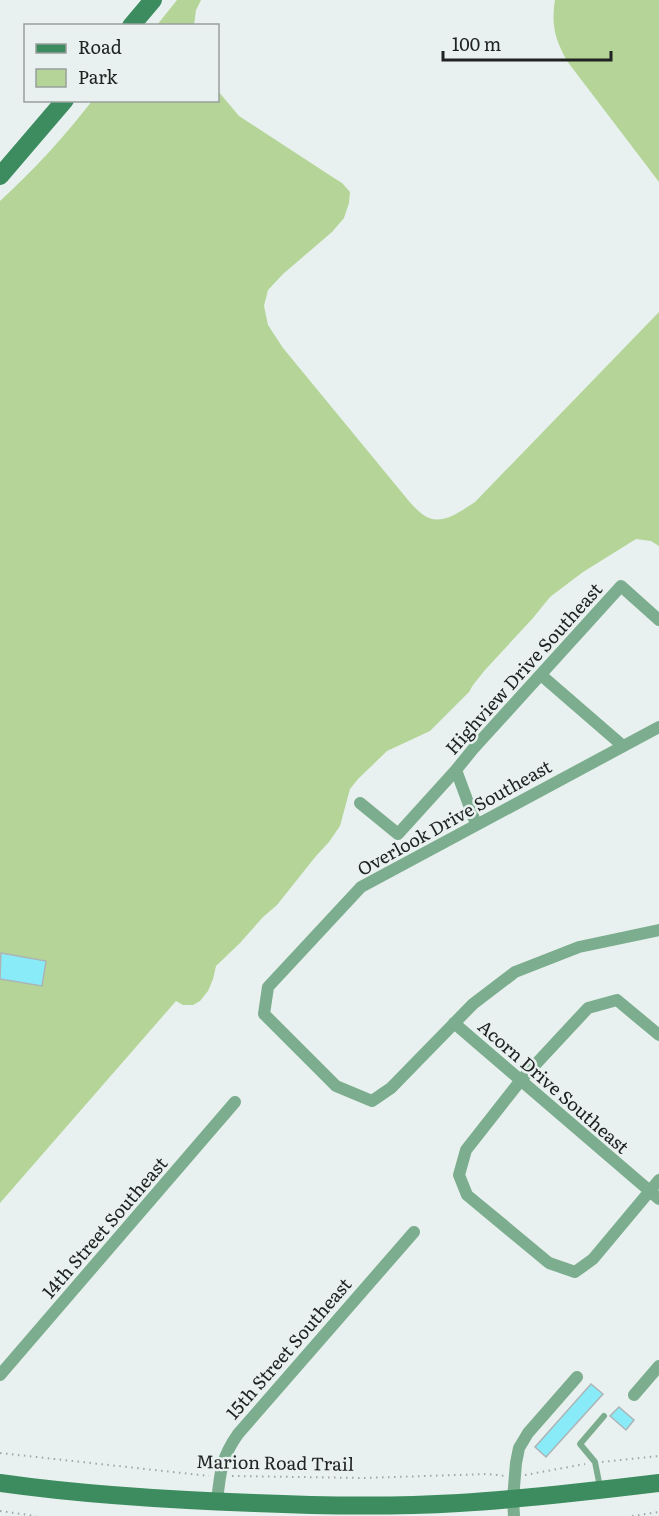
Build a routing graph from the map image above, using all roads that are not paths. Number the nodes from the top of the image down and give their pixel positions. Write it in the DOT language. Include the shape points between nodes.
graph roads {
  1 [pos="153,0"];
  2 [pos="133,24"];
  3 [pos="63,102"];
  4 [pos="0,176"];
  5 [pos="659,620"];
  6 [pos="541,675"];
  7 [pos="659,726"];
  8 [pos="623,746"];
  9 [pos="456,770"];
  10 [pos="360,803"];
  11 [pos="476,824"];
  12 [pos="659,930"];
  13 [pos="454,1023"];
  14 [pos="659,1035"];
  15 [pos="521,1080"];
  16 [pos="235,1102"];
  17 [pos="659,1180"];
  18 [pos="654,1195"];
  19 [pos="414,1232"];
  20 [pos="659,1366"];
  21 [pos="0,1375"];
  22 [pos="577,1377"];
  23 [pos="634,1395"];
  24 [pos="604,1416"];
  25 [pos="0,1483"];
  26 [pos="659,1483"];
  27 [pos="600,1490"];
  28 [pos="217,1502"];
  29 [pos="514,1508"];
  1 -- 2 [label="main road"];
  3 -- 4 [label="main road"];
  5 -- 6 [label="street, Highview Drive Southeast" via="621,586"];
  6 -- 8 [label="street"];
  6 -- 9 [label="street, Highview Drive Southeast"];
  7 -- 8 [label="street, Overlook Drive Southeast"];
  8 -- 11 [label="street, Overlook Drive Southeast"];
  9 -- 10 [label="street" via="398,834"];
  9 -- 11 [label="street, Highview Drive Southeast"];
  11 -- 13 [label="street, Overlook Drive Southeast" via="361,887 268,987 264,1014 336,1086 372,1101 391,1088"];
  12 -- 13 [label="street, Overlook Drive Southeast" via="579,947 515,972 472,1004"];
  13 -- 15 [label="street, Acorn Drive Southeast"];
  14 -- 15 [label="street" via="617,1000 588,1008"];
  15 -- 18 [label="street, Acorn Drive Southeast"];
  15 -- 18 [label="street" via="466,1150 459,1175 466,1196 549,1263 575,1272 593,1259"];
  16 -- 21 [label="street, 14th Street Southeast"];
  17 -- 18 [label="street"];
  19 -- 28 [label="street, 15th Street Southeast" via="238,1434 226,1452"];
  20 -- 23 [label="street"];
  22 -- 29 [label="street" via="519,1448"];
  24 -- 27 [label="lane" via="580,1444 595,1462"];
  25 -- 28 [label="main road"];
  26 -- 27 [label="main road"];
  27 -- 29 [label="main road"];
  28 -- 29 [label="main road" via="362,1506 459,1503"];
}
